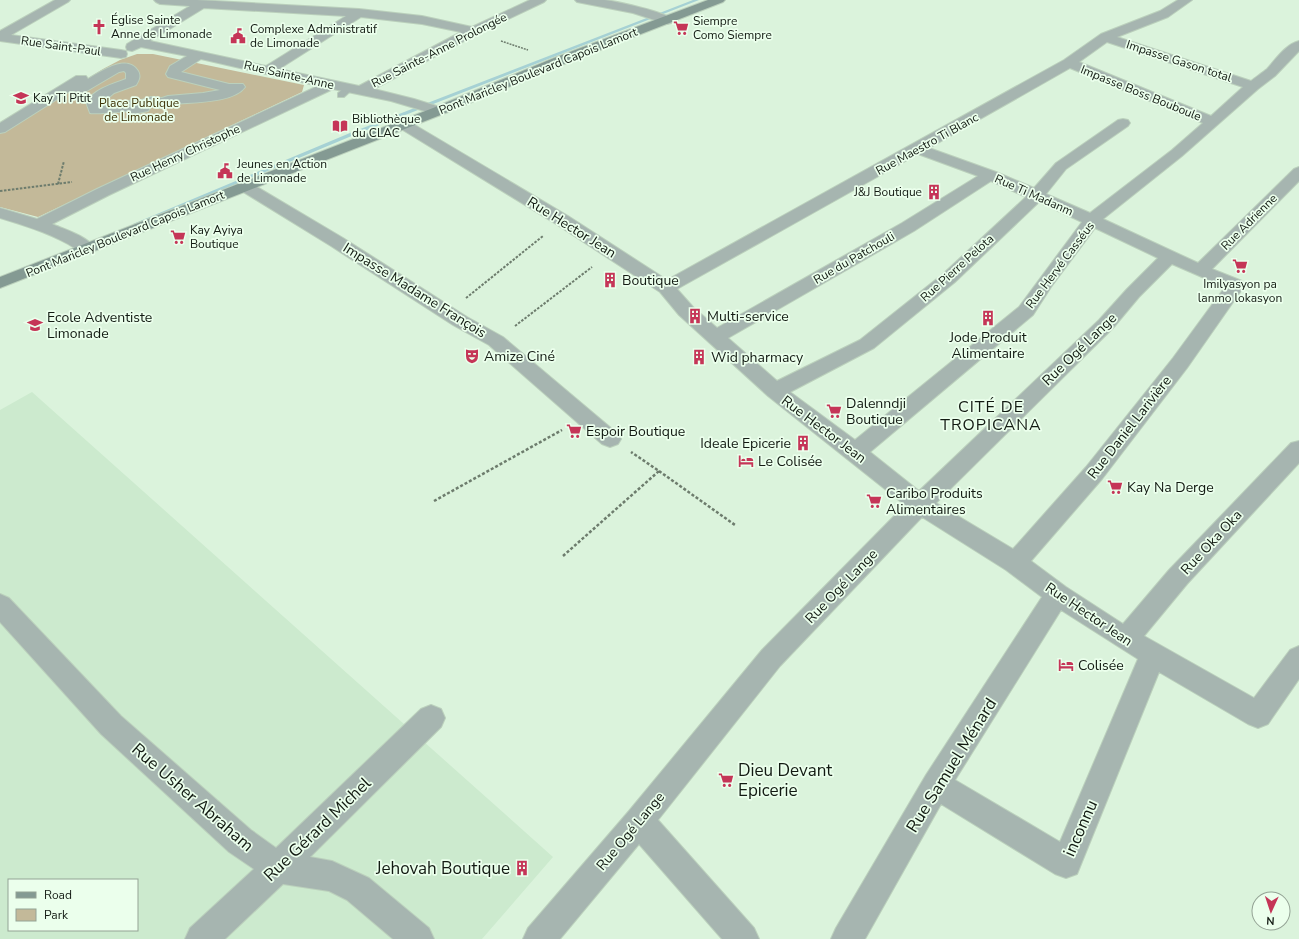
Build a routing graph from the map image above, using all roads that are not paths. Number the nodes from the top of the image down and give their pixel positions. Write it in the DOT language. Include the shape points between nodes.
graph roads {
  1 [pos="64,0"];
  2 [pos="160,0"];
  3 [pos="540,0"];
  4 [pos="581,0"];
  5 [pos="719,0"];
  6 [pos="1186,0"];
  7 [pos="183,1"];
  8 [pos="202,4"];
  9 [pos="359,13"];
  10 [pos="660,17"];
  11 [pos="473,31"];
  12 [pos="0,36"];
  13 [pos="1105,37"];
  14 [pos="139,43"];
  15 [pos="1299,45"];
  16 [pos="121,54"];
  17 [pos="199,55"];
  18 [pos="1069,63"];
  19 [pos="268,70"];
  20 [pos="1253,86"];
  21 [pos="68,87"];
  22 [pos="346,89"];
  23 [pos="430,108"];
  24 [pos="1213,122"];
  25 [pos="1123,123"];
  26 [pos="403,124"];
  27 [pos="0,129"];
  28 [pos="917,150"];
  29 [pos="1299,172"];
  30 [pos="990,175"];
  31 [pos="246,186"];
  32 [pos="1036,196"];
  33 [pos="0,214"];
  34 [pos="1092,220"];
  35 [pos="45,221"];
  36 [pos="80,244"];
  37 [pos="1169,257"];
  38 [pos="1200,271"];
  39 [pos="0,283"];
  40 [pos="1236,285"];
  41 [pos="666,288"];
  42 [pos="716,337"];
  43 [pos="775,391"];
  44 [pos="610,439"];
  45 [pos="1299,449"];
  46 [pos="855,452"];
  47 [pos="920,504"];
  48 [pos="1015,563"];
  49 [pos="1057,594"];
  50 [pos="0,605"];
  51 [pos="1126,639"];
  52 [pos="1153,655"];
  53 [pos="1299,658"];
  54 [pos="431,718"];
  55 [pos="936,784"];
  56 [pos="639,822"];
  57 [pos="278,868"];
  58 [pos="201,939"];
  59 [pos="418,939"];
  60 [pos="539,939"];
  61 [pos="742,939"];
  62 [pos="847,939"];
  1 -- 12 [label="street"];
  2 -- 7 [label="street"];
  3 -- 11 [label="street, Rue Sainte-Anne Prolongée"];
  4 -- 10 [label="street"];
  5 -- 10 [label="street, Pont Maricley Boulevard Capois Lamort"];
  6 -- 13 [label="street, Rue Maestro Ti Blanc" via="1164,14"];
  7 -- 8 [label="street"];
  8 -- 9 [label="street"];
  8 -- 14 [label="street"];
  9 -- 11 [label="street" via="422,20"];
  9 -- 19 [label="street"];
  10 -- 23 [label="street, Pont Maricley Boulevard Capois Lamort" via="559,61"];
  11 -- 22 [label="street, Rue Sainte-Anne Prolongée"];
  12 -- 16 [label="street, Rue Saint-Paul"];
  13 -- 18 [label="street, Rue Maestro Ti Blanc"];
  13 -- 20 [label="street, Impasse Gason total"];
  14 -- 16 [label="street"];
  14 -- 17 [label="street, Rue Sainte-Anne"];
  15 -- 20 [label="street, Rue Hervé Casséus"];
  16 -- 21 [label="street"];
  17 -- 19 [label="street, Rue Sainte-Anne"];
  17 -- 21 [label="street" via="175,70 173,74 229,88 238,87 226,94 207,98 168,100 168,103 160,104 158,101 146,102 143,108 133,110 134,104 95,110 93,102 108,90 130,82 133,78 127,67 115,69 80,89"];
  18 -- 24 [label="street, Impasse Boss Bouboule"];
  18 -- 28 [label="street, Rue Maestro Ti Blanc"];
  19 -- 22 [label="street, Rue Sainte-Anne"];
  20 -- 24 [label="street, Rue Hervé Casséus"];
  21 -- 27 [label="street"];
  22 -- 23 [label="street, Rue Sainte-Anne"];
  22 -- 35 [label="street, Rue Henry Christophe"];
  23 -- 26 [label="street, Pont Maricley Boulevard Capois Lamort"];
  24 -- 34 [label="street, Rue Hervé Casséus"];
  25 -- 32 [label="street, Rue Pierre Pelota" via="1060,166"];
  26 -- 31 [label="street, Pont Maricley Boulevard Capois Lamort"];
  26 -- 41 [label="street, Rue Hector Jean" via="562,220"];
  28 -- 30 [label="street, Rue Ti Madanm"];
  28 -- 41 [label="street, Rue Maestro Ti Blanc"];
  29 -- 38 [label="street, Rue Adrienne"];
  30 -- 32 [label="street, Rue Ti Madanm"];
  30 -- 42 [label="street, Rue du Patchouli" via="908,227"];
  31 -- 36 [label="street, Pont Maricley Boulevard Capois Lamort"];
  31 -- 44 [label="street, Impasse Madame François" via="447,313 496,341"];
  32 -- 34 [label="street, Rue Ti Madanm"];
  32 -- 43 [label="street, Rue Pierre Pelota" via="949,278 867,344"];
  33 -- 35 [label="street"];
  34 -- 37 [label="street, Rue Ti Madanm"];
  34 -- 46 [label="street, Rue Hervé Casséus" via="1026,311"];
  35 -- 36 [label="street"];
  36 -- 39 [label="street, Pont Maricley Boulevard Capois Lamort"];
  37 -- 38 [label="street, Rue Ti Madanm"];
  37 -- 47 [label="street, Rue Ogé Lange" via="1133,292 1106,324"];
  38 -- 40 [label="street, Rue Ti Madanm"];
  40 -- 48 [label="street, Rue Daniel Larivière" via="1180,363 1094,473"];
  41 -- 42 [label="street, Rue Hector Jean" via="686,311"];
  42 -- 43 [label="street, Rue Hector Jean"];
  43 -- 46 [label="street, Rue Hector Jean"];
  45 -- 51 [label="street, Rue Oka Oka" via="1178,577"];
  46 -- 47 [label="street, Rue Hector Jean"];
  47 -- 48 [label="street, Rue Hector Jean"];
  47 -- 56 [label="street, Rue Ogé Lange" via="771,658"];
  48 -- 49 [label="street, Rue Hector Jean"];
  49 -- 51 [label="street, Rue Hector Jean"];
  49 -- 55 [label="street, Rue Samuel Ménard"];
  50 -- 57 [label="street, Rue Usher Abraham" via="110,725 240,841"];
  51 -- 52 [label="street, Rue Hector Jean"];
  52 -- 53 [label="street, Rue Hector Jean" via="1258,715"];
  52 -- 55 [label="street, inconnu" via="1066,863"];
  54 -- 57 [label="street, Rue Gérard Michel"];
  55 -- 62 [label="street, Rue Samuel Ménard"];
  56 -- 60 [label="street, Rue Ogé Lange"];
  56 -- 61 [label="street"];
  57 -- 58 [label="street, Rue Gérard Michel"];
  57 -- 59 [label="street, Rue Usher Abraham" via="332,876 358,889"];
}
